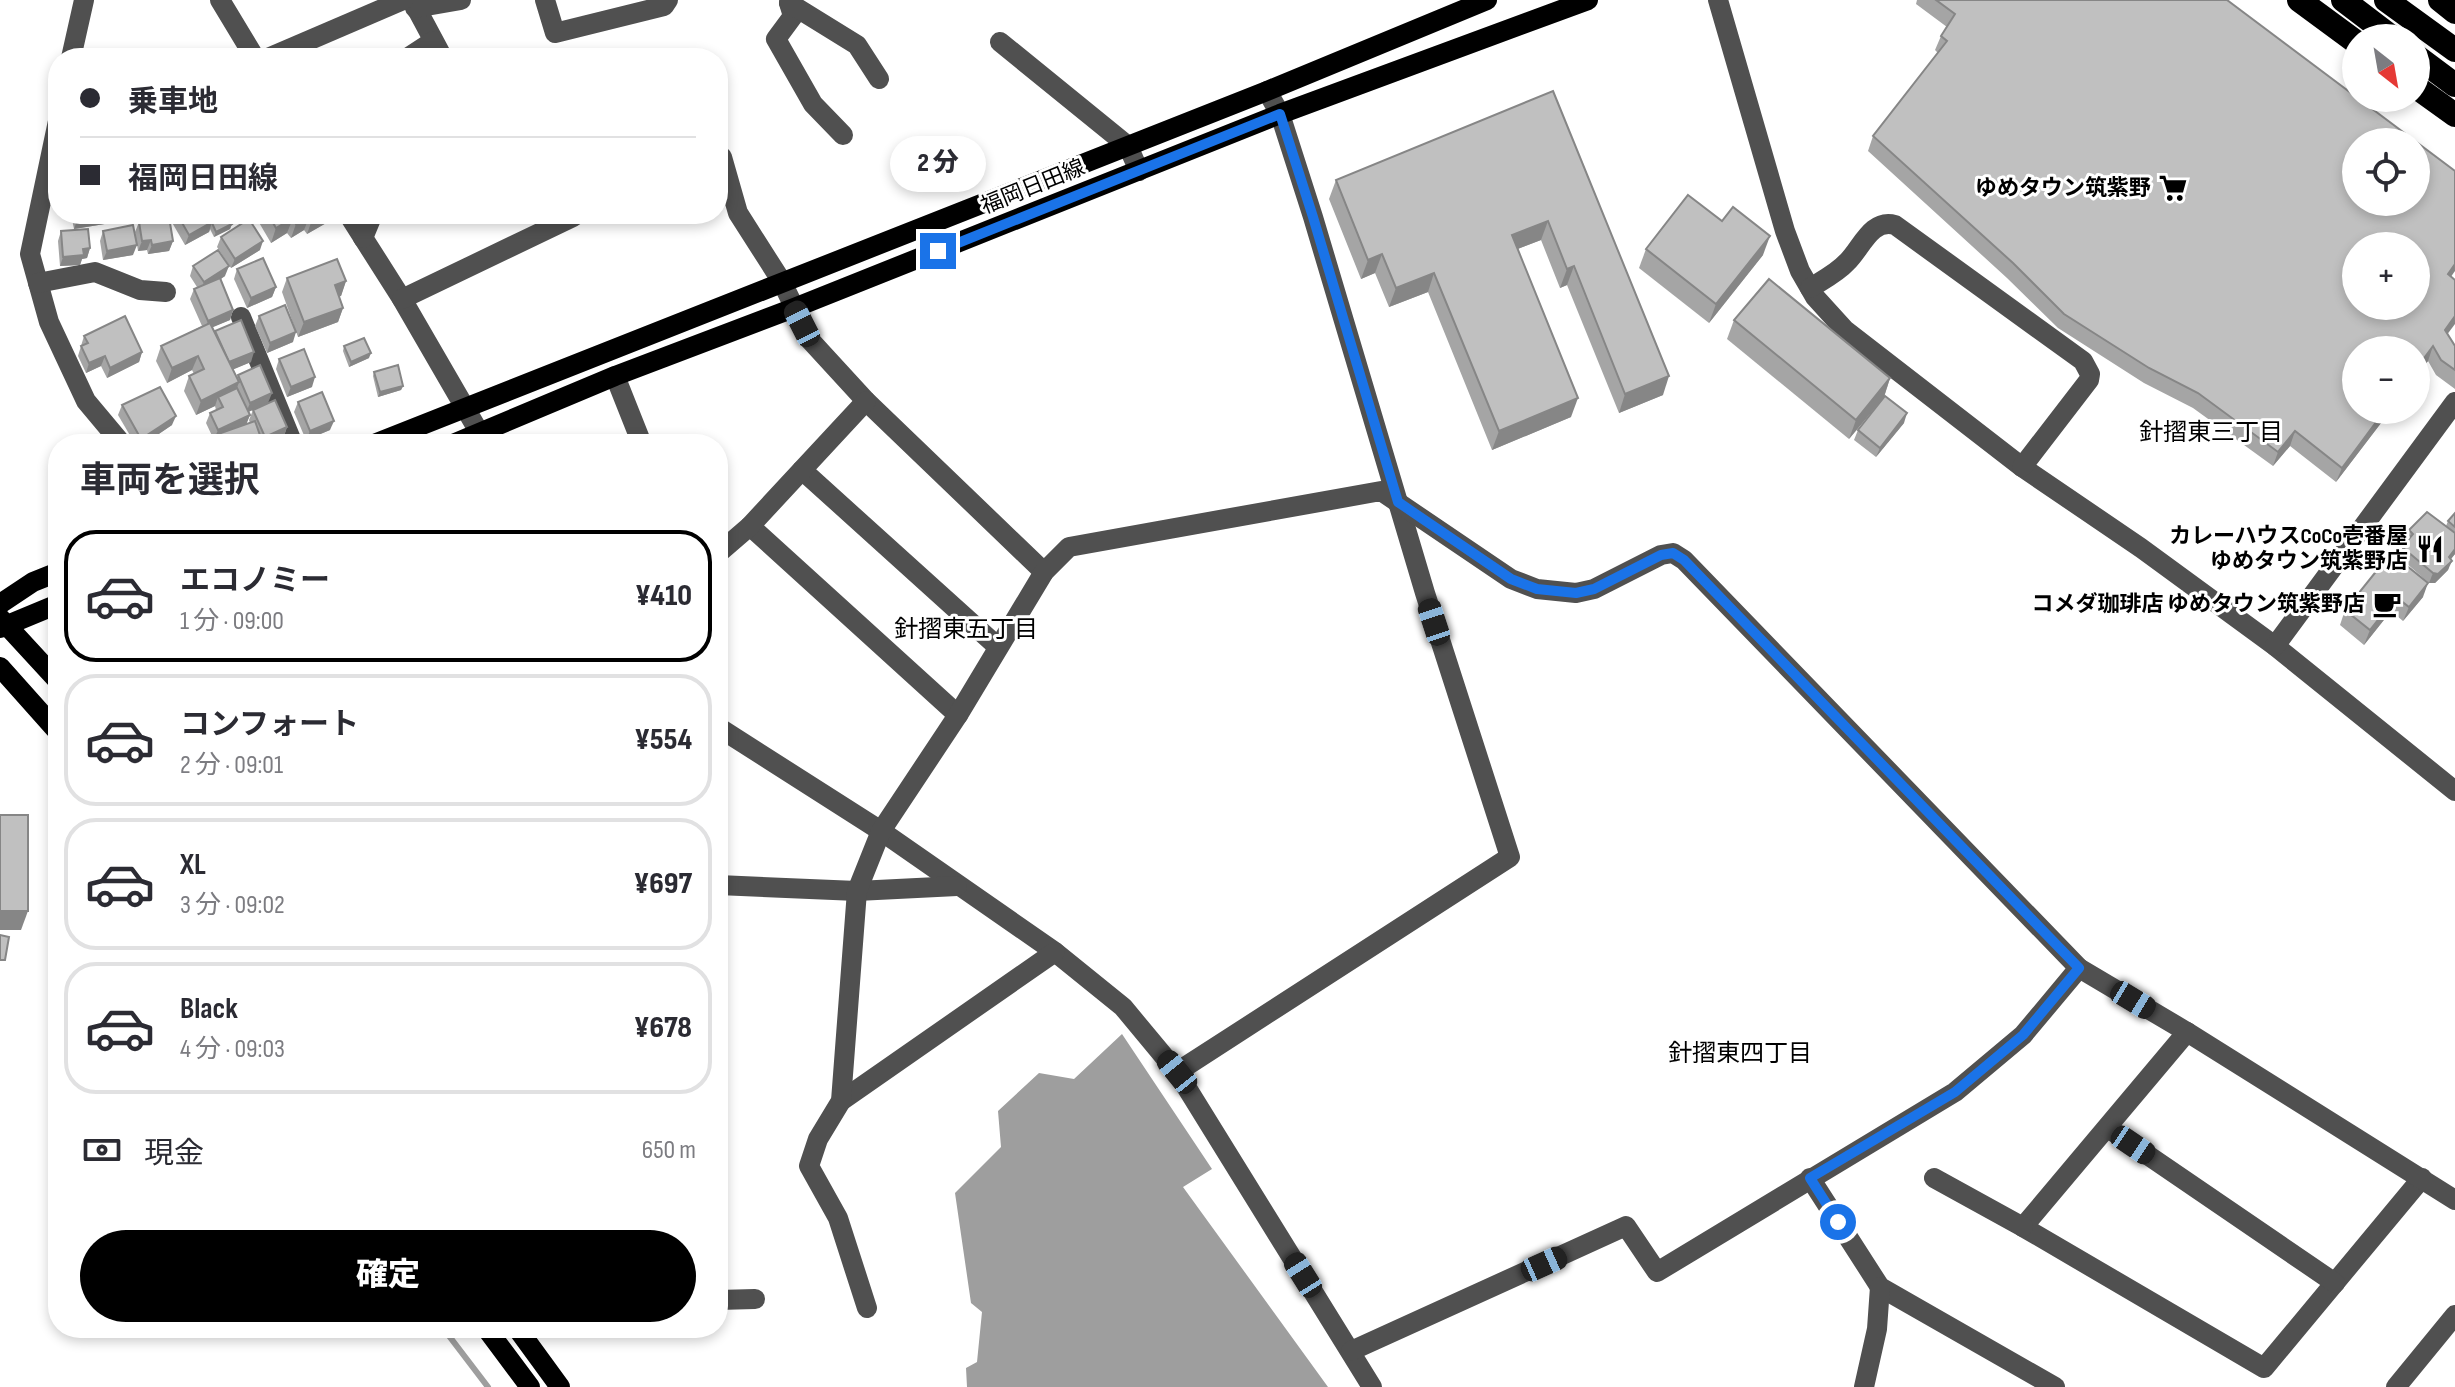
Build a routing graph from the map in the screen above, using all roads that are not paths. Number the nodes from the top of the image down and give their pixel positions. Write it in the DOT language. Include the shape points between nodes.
graph roads {
  1 [pos="84,0"];
  2 [pos="220,0"];
  3 [pos="461,0"];
  4 [pos="545,0"];
  5 [pos="668,0"];
  6 [pos="1487,0"];
  7 [pos="1588,0"];
  8 [pos="1718,0"];
  9 [pos="2299,0"];
  10 [pos="2343,0"];
  11 [pos="2386,0"];
  12 [pos="2440,0"];
  13 [pos="788,1"];
  14 [pos="410,3"];
  15 [pos="2455,12"];
  16 [pos="2375,24"];
  17 [pos="2342,32"];
  18 [pos="1000,42"];
  19 [pos="73,48"];
  20 [pos="249,48"];
  21 [pos="294,48"];
  22 [pos="437,48"];
  23 [pos="2455,50"];
  24 [pos="2430,66"];
  25 [pos="879,79"];
  26 [pos="2455,85"];
  27 [pos="1267,91"];
  28 [pos="2430,97"];
  29 [pos="1280,114"];
  30 [pos="2455,115"];
  31 [pos="843,135"];
  32 [pos="1128,146"];
  33 [pos="48,168"];
  34 [pos="1139,171"];
  35 [pos="728,178"];
  36 [pos="354,224"];
  37 [pos="369,224"];
  38 [pos="558,224"];
  39 [pos="363,238"];
  40 [pos="782,282"];
  41 [pos="38,283"];
  42 [pos="1810,288"];
  43 [pos="166,292"];
  44 [pos="402,299"];
  45 [pos="794,308"];
  46 [pos="241,317"];
  47 [pos="615,376"];
  48 [pos="866,401"];
  49 [pos="2455,402"];
  50 [pos="465,408"];
  51 [pos="114,434"];
  52 [pos="289,434"];
  53 [pos="399,434"];
  54 [pos="480,434"];
  55 [pos="493,434"];
  56 [pos="638,434"];
  57 [pos="2022,467"];
  58 [pos="802,470"];
  59 [pos="1398,502"];
  60 [pos="750,526"];
  61 [pos="728,545"];
  62 [pos="1044,572"];
  63 [pos="48,576"];
  64 [pos="0,604"];
  65 [pos="48,608"];
  66 [pos="2,624"];
  67 [pos="2275,646"];
  68 [pos="998,647"];
  69 [pos="0,667"];
  70 [pos="48,671"];
  71 [pos="958,715"];
  72 [pos="48,721"];
  73 [pos="728,733"];
  74 [pos="2455,791"];
  75 [pos="881,831"];
  76 [pos="728,885"];
  77 [pos="957,886"];
  78 [pos="857,891"];
  79 [pos="1055,952"];
  80 [pos="2079,968"];
  81 [pos="2187,1032"];
  82 [pos="1177,1072"];
  83 [pos="841,1101"];
  84 [pos="2108,1128"];
  85 [pos="1810,1178"];
  86 [pos="1934,1178"];
  87 [pos="2422,1178"];
  88 [pos="2455,1200"];
  89 [pos="2023,1227"];
  90 [pos="2335,1283"];
  91 [pos="1880,1287"];
  92 [pos="755,1299"];
  93 [pos="728,1300"];
  94 [pos="867,1308"];
  95 [pos="2455,1315"];
  96 [pos="493,1338"];
  97 [pos="524,1338"];
  98 [pos="1351,1351"];
  99 [pos="1865,1380"];
  100 [pos="530,1387"];
  101 [pos="560,1387"];
  102 [pos="1372,1387"];
  103 [pos="1885,1387"];
  104 [pos="2055,1387"];
  105 [pos="2396,1387"];
  1 -- 19 [label="street"];
  2 -- 20 [label="street"];
  3 -- 14 [label="street"];
  4 -- 5 [label="street" via="555,33 664,6"];
  6 -- 27 [label="main road, 福岡日田線"];
  7 -- 29 [label="main road, 福岡日田線"];
  8 -- 42 [label="street" via="1785,231"];
  9 -- 17 [label="highway"];
  10 -- 16 [label="highway"];
  11 -- 23 [label="highway"];
  12 -- 15 [label="highway"];
  13 -- 25 [label="street" via="857,45"];
  13 -- 31 [label="street" via="793,16 776,39 813,104"];
  14 -- 21 [label="street"];
  14 -- 22 [label="street"];
  18 -- 32 [label="street"];
  24 -- 26 [label="highway"];
  27 -- 29 [label="street"];
  27 -- 32 [label="main road, 福岡日田線"];
  28 -- 30 [label="highway"];
  29 -- 34 [label="main road, 福岡日田線"];
  29 -- 59 [label="street"];
  32 -- 34 [label="street"];
  32 -- 40 [label="main road, 福岡日田線"];
  33 -- 41 [label="street" via="30,254"];
  34 -- 45 [label="main road, 福岡日田線"];
  35 -- 40 [label="street" via="738,213"];
  36 -- 39 [label="street"];
  37 -- 39 [label="street"];
  38 -- 44 [label="street"];
  39 -- 44 [label="street"];
  40 -- 45 [label="street"];
  40 -- 50 [label="main road, 福岡日田線"];
  41 -- 43 [label="street" via="95,272 140,290"];
  41 -- 51 [label="street" via="49,322 86,401"];
  42 -- 57 [label="street" via="1845,330"];
  42 -- 57 [label="street" via="1849,262 1880,225 1895,225 2083,361 2089,380"];
  44 -- 50 [label="street"];
  45 -- 47 [label="main road, 福岡日田線"];
  45 -- 48 [label="street" via="810,340"];
  46 -- 52 [label="street"];
  47 -- 55 [label="main road, 福岡日田線"];
  47 -- 56 [label="street"];
  48 -- 58 [label="street"];
  48 -- 62 [label="street"];
  49 -- 67 [label="street"];
  50 -- 53 [label="main road, 福岡日田線"];
  50 -- 54 [label="street"];
  57 -- 67 [label="street"];
  58 -- 60 [label="street"];
  58 -- 68 [label="street"];
  59 -- 62 [label="street" via="1381,491 1069,547"];
  59 -- 80 [label="street" via="1511,579 1537,589 1576,593 1661,555 1673,553 1684,560"];
  59 -- 82 [label="street" via="1510,857"];
  60 -- 61 [label="street"];
  60 -- 71 [label="street"];
  62 -- 68 [label="street"];
  63 -- 64 [label="main road"];
  65 -- 66 [label="main road"];
  66 -- 70 [label="main road"];
  67 -- 74 [label="street"];
  68 -- 71 [label="street"];
  69 -- 72 [label="main road"];
  71 -- 75 [label="street"];
  73 -- 75 [label="street"];
  75 -- 77 [label="street"];
  75 -- 78 [label="street"];
  76 -- 78 [label="street"];
  77 -- 78 [label="street"];
  77 -- 79 [label="street"];
  78 -- 83 [label="street"];
  79 -- 82 [label="street" via="1123,1007"];
  79 -- 83 [label="street"];
  80 -- 81 [label="street"];
  80 -- 85 [label="street" via="2023,1035 1955,1092"];
  81 -- 84 [label="street"];
  81 -- 87 [label="street"];
  82 -- 98 [label="street"];
  83 -- 94 [label="street" via="809,1166 838,1218"];
  84 -- 89 [label="street"];
  84 -- 90 [label="street"];
  85 -- 91 [label="street"];
  85 -- 98 [label="street" via="1657,1272 1626,1226"];
  86 -- 89 [label="street"];
  87 -- 88 [label="street"];
  87 -- 90 [label="street"];
  89 -- 90 [label="street" via="2264,1368"];
  91 -- 99 [label="street"];
  91 -- 104 [label="street"];
  92 -- 93 [label="street"];
  95 -- 105 [label="street"];
  96 -- 100 [label="main road"];
  97 -- 101 [label="main road"];
  98 -- 102 [label="street"];
  99 -- 103 [label="street"];
}
